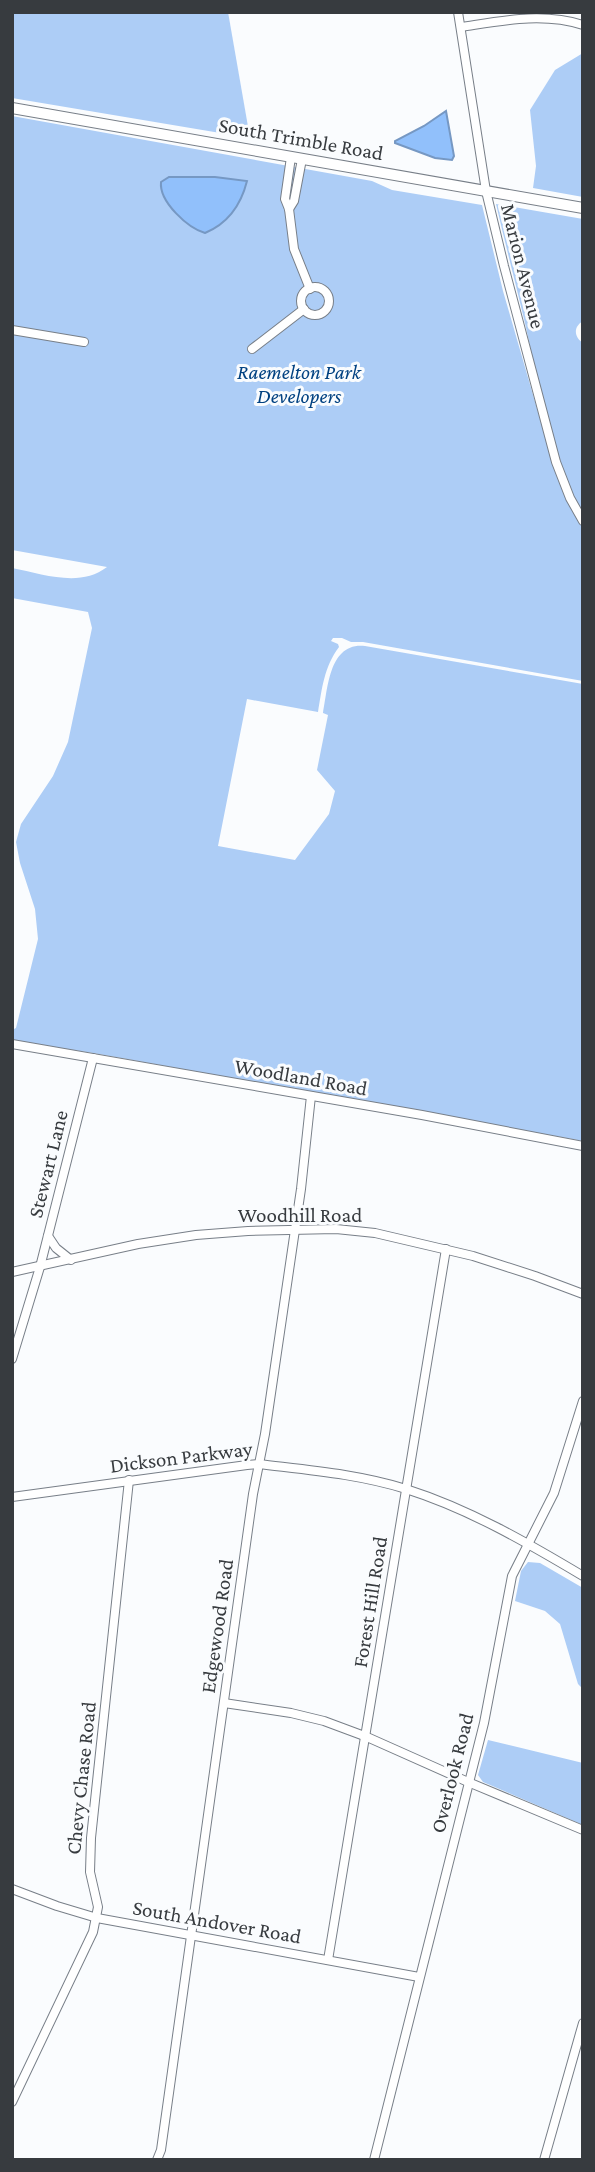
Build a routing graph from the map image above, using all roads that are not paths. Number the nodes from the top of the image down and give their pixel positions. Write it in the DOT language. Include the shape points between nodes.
graph roads {
  1 [pos="458,12"];
  2 [pos="583,25"];
  3 [pos="460,27"];
  4 [pos="12,108"];
  5 [pos="296,158"];
  6 [pos="486,191"];
  7 [pos="583,208"];
  8 [pos="310,289"];
  9 [pos="304,309"];
  10 [pos="12,330"];
  11 [pos="85,342"];
  12 [pos="252,349"];
  13 [pos="583,521"];
  14 [pos="12,1044"];
  15 [pos="93,1058"];
  16 [pos="311,1096"];
  17 [pos="583,1146"];
  18 [pos="294,1229"];
  19 [pos="48,1236"];
  20 [pos="446,1249"];
  21 [pos="71,1260"];
  22 [pos="40,1267"];
  23 [pos="12,1272"];
  24 [pos="583,1294"];
  25 [pos="12,1359"];
  26 [pos="583,1401"];
  27 [pos="259,1464"];
  28 [pos="128,1480"];
  29 [pos="406,1489"];
  30 [pos="12,1497"];
  31 [pos="529,1543"];
  32 [pos="583,1577"];
  33 [pos="224,1703"];
  34 [pos="367,1737"];
  35 [pos="468,1782"];
  36 [pos="583,1830"];
  37 [pos="12,1889"];
  38 [pos="97,1918"];
  39 [pos="192,1936"];
  40 [pos="328,1960"];
  41 [pos="419,1977"];
  42 [pos="583,2023"];
  43 [pos="12,2102"];
  44 [pos="157,2160"];
  45 [pos="374,2160"];
  46 [pos="544,2160"];
  1 -- 3 [label="street, Marion Avenue"];
  2 -- 3 [label="street" via="528,18"];
  3 -- 6 [label="street, Marion Avenue"];
  4 -- 5 [label="main road, South Trimble Road"];
  5 -- 6 [label="main road, South Trimble Road"];
  5 -- 8 [label="street" via="294,201 289,209 294,249"];
  6 -- 7 [label="main road, South Trimble Road"];
  6 -- 13 [label="street, Marion Avenue" via="556,463"];
  8 -- 9 [label="street" via="302,298"];
  8 -- 9 [label="street" via="326,292 328,305 316,315"];
  9 -- 12 [label="street"];
  10 -- 11 [label="street"];
  14 -- 15 [label="street, Woodland Road"];
  15 -- 16 [label="street, Woodland Road"];
  15 -- 19 [label="street, Stewart Lane"];
  16 -- 17 [label="street, Woodland Road"];
  16 -- 18 [label="street, Edgewood Road"];
  18 -- 20 [label="street, Woodhill Road" via="364,1231"];
  18 -- 21 [label="street, Woodhill Road" via="196,1235"];
  18 -- 27 [label="street, Edgewood Road"];
  19 -- 21 [label="street"];
  19 -- 22 [label="street, Stewart Lane"];
  20 -- 24 [label="street, Woodhill Road"];
  20 -- 29 [label="street, Forest Hill Road"];
  21 -- 22 [label="street, Woodhill Road"];
  22 -- 23 [label="street, Woodhill Road"];
  22 -- 25 [label="street, Stewart Lane"];
  26 -- 31 [label="street, Overlook Road" via="554,1493"];
  27 -- 28 [label="street, Dickson Parkway"];
  27 -- 29 [label="street, Dickson Parkway" via="340,1474"];
  27 -- 33 [label="street, Edgewood Road"];
  28 -- 30 [label="street, Dickson Parkway"];
  28 -- 38 [label="street, Chevy Chase Road" via="91,1838 90,1872"];
  29 -- 31 [label="street, Dickson Parkway"];
  29 -- 34 [label="street, Forest Hill Road"];
  31 -- 32 [label="street, Dickson Parkway"];
  31 -- 35 [label="street, Overlook Road" via="512,1576"];
  33 -- 34 [label="street" via="310,1717"];
  33 -- 39 [label="street, Edgewood Road"];
  34 -- 35 [label="street"];
  34 -- 40 [label="street, Forest Hill Road"];
  35 -- 36 [label="street"];
  35 -- 41 [label="street, Overlook Road"];
  37 -- 38 [label="street, South Andover Road"];
  38 -- 39 [label="street, South Andover Road"];
  38 -- 43 [label="street, Chevy Chase Road"];
  39 -- 40 [label="street, South Andover Road"];
  39 -- 44 [label="street, Edgewood Road"];
  40 -- 41 [label="street, South Andover Road"];
  41 -- 45 [label="street, Overlook Road"];
  42 -- 46 [label="street"];
}
